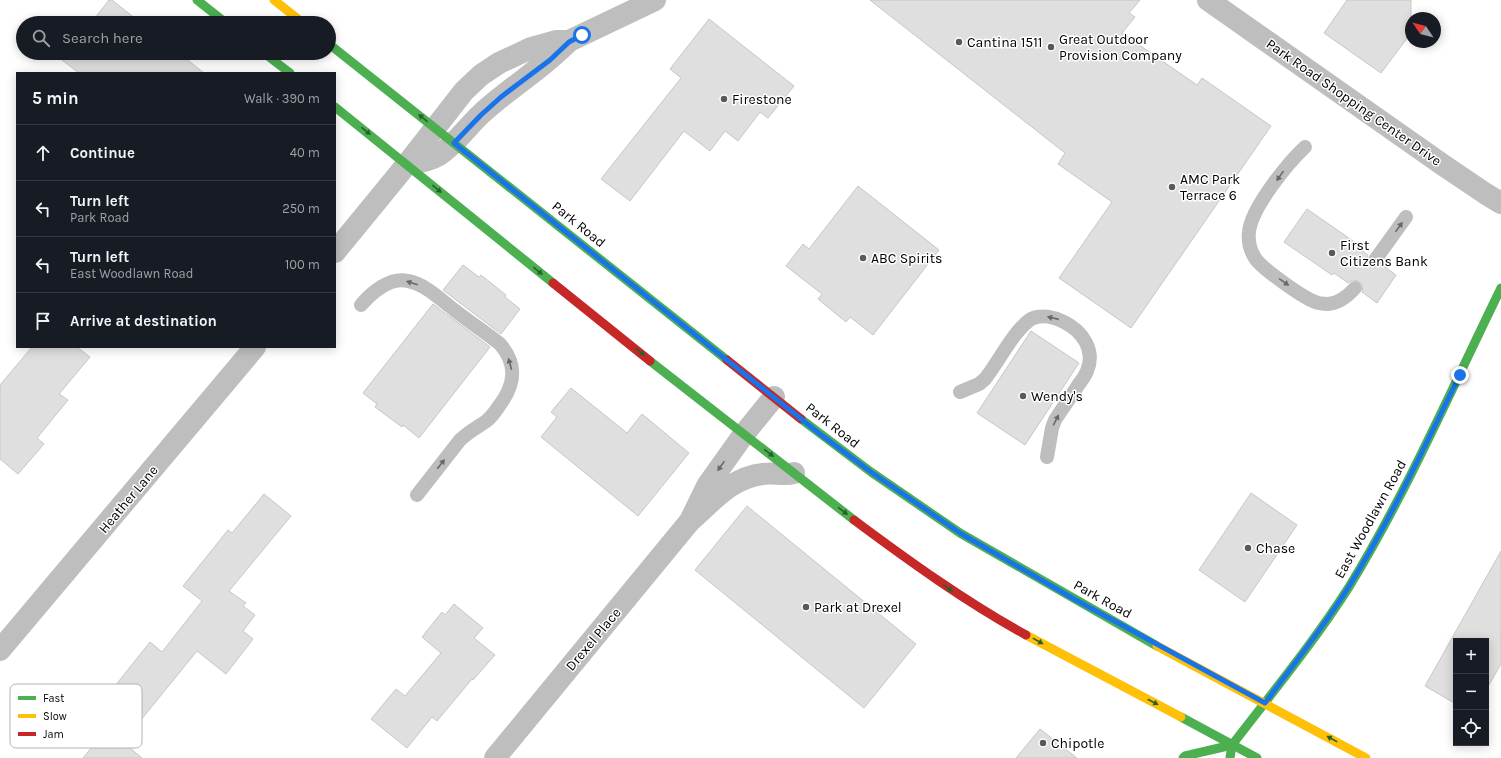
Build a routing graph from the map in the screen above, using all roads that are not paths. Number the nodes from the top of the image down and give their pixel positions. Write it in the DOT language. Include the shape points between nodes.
graph roads {
  1 [pos="197,0"];
  2 [pos="274,0"];
  3 [pos="654,0"];
  4 [pos="1208,0"];
  5 [pos="217,16"];
  6 [pos="294,16"];
  7 [pos="569,42"];
  8 [pos="336,50"];
  9 [pos="273,60"];
  10 [pos="289,72"];
  11 [pos="336,108"];
  12 [pos="435,128"];
  13 [pos="454,143"];
  14 [pos="1305,147"];
  15 [pos="407,164"];
  16 [pos="1501,203"];
  17 [pos="1406,217"];
  18 [pos="336,251"];
  19 [pos="1375,260"];
  20 [pos="1355,288"];
  21 [pos="1501,288"];
  22 [pos="361,306"];
  23 [pos="254,348"];
  24 [pos="960,392"];
  25 [pos="774,397"];
  26 [pos="744,434"];
  27 [pos="1047,457"];
  28 [pos="794,473"];
  29 [pos="417,495"];
  30 [pos="690,521"];
  31 [pos="0,650"];
  32 [pos="1265,703"];
  33 [pos="1232,744"];
  34 [pos="495,758"];
  35 [pos="1183,758"];
  36 [pos="1230,758"];
  37 [pos="1257,758"];
  38 [pos="1366,758"];
  1 -- 5 [label="main road"];
  2 -- 6 [label="main road"];
  3 -- 7 [label="street"];
  4 -- 16 [label="street, Park Road Shopping Center Drive"];
  7 -- 12 [label="street" via="556,41 531,48 499,63 464,91"];
  7 -- 13 [label="street" via="550,60 501,97"];
  12 -- 8 [label="main road, Park Road, one-way"];
  9 -- 10 [label="main road"];
  11 -- 15 [label="main road, one-way"];
  12 -- 13 [label="main road, Park Road"];
  12 -- 15 [label="street"];
  13 -- 15 [label="street" via="428,160"];
  13 -- 25 [label="main road, Park Road"];
  14 -- 20 [label="lane, one-way" via="1286,167 1255,212 1249,231 1251,252 1262,267 1312,301 1334,303 1349,295"];
  15 -- 18 [label="street"];
  15 -- 26 [label="main road, one-way"];
  19 -- 17 [label="lane, one-way"];
  21 -- 32 [label="main road, East Woodlawn Road" via="1376,541 1331,614"];
  29 -- 22 [label="lane, one-way" via="460,440 490,418 504,400 512,384 511,364 500,344 416,283 401,280 390,283 373,292"];
  23 -- 31 [label="street, Heather Lane"];
  27 -- 24 [label="lane, one-way" via="1055,420 1087,372 1090,363 1085,340 1070,325 1050,317 1033,318 1020,328 985,379 980,384"];
  25 -- 26 [label="street, Drexel Place"];
  25 -- 32 [label="main road, Park Road" via="871,472 960,533 1074,599"];
  26 -- 28 [label="main road, one-way"];
  26 -- 30 [label="street, Drexel Place, one-way" via="707,486"];
  28 -- 30 [label="street, Drexel Place" via="763,474 739,480"];
  28 -- 33 [label="main road, one-way" via="970,603"];
  30 -- 34 [label="street, Drexel Place"];
  32 -- 33 [label="main road, East Woodlawn Road"];
  38 -- 32 [label="main road, Park Road, one-way"];
  33 -- 35 [label="main road"];
  33 -- 36 [label="main road"];
  33 -- 37 [label="main road"];
}
